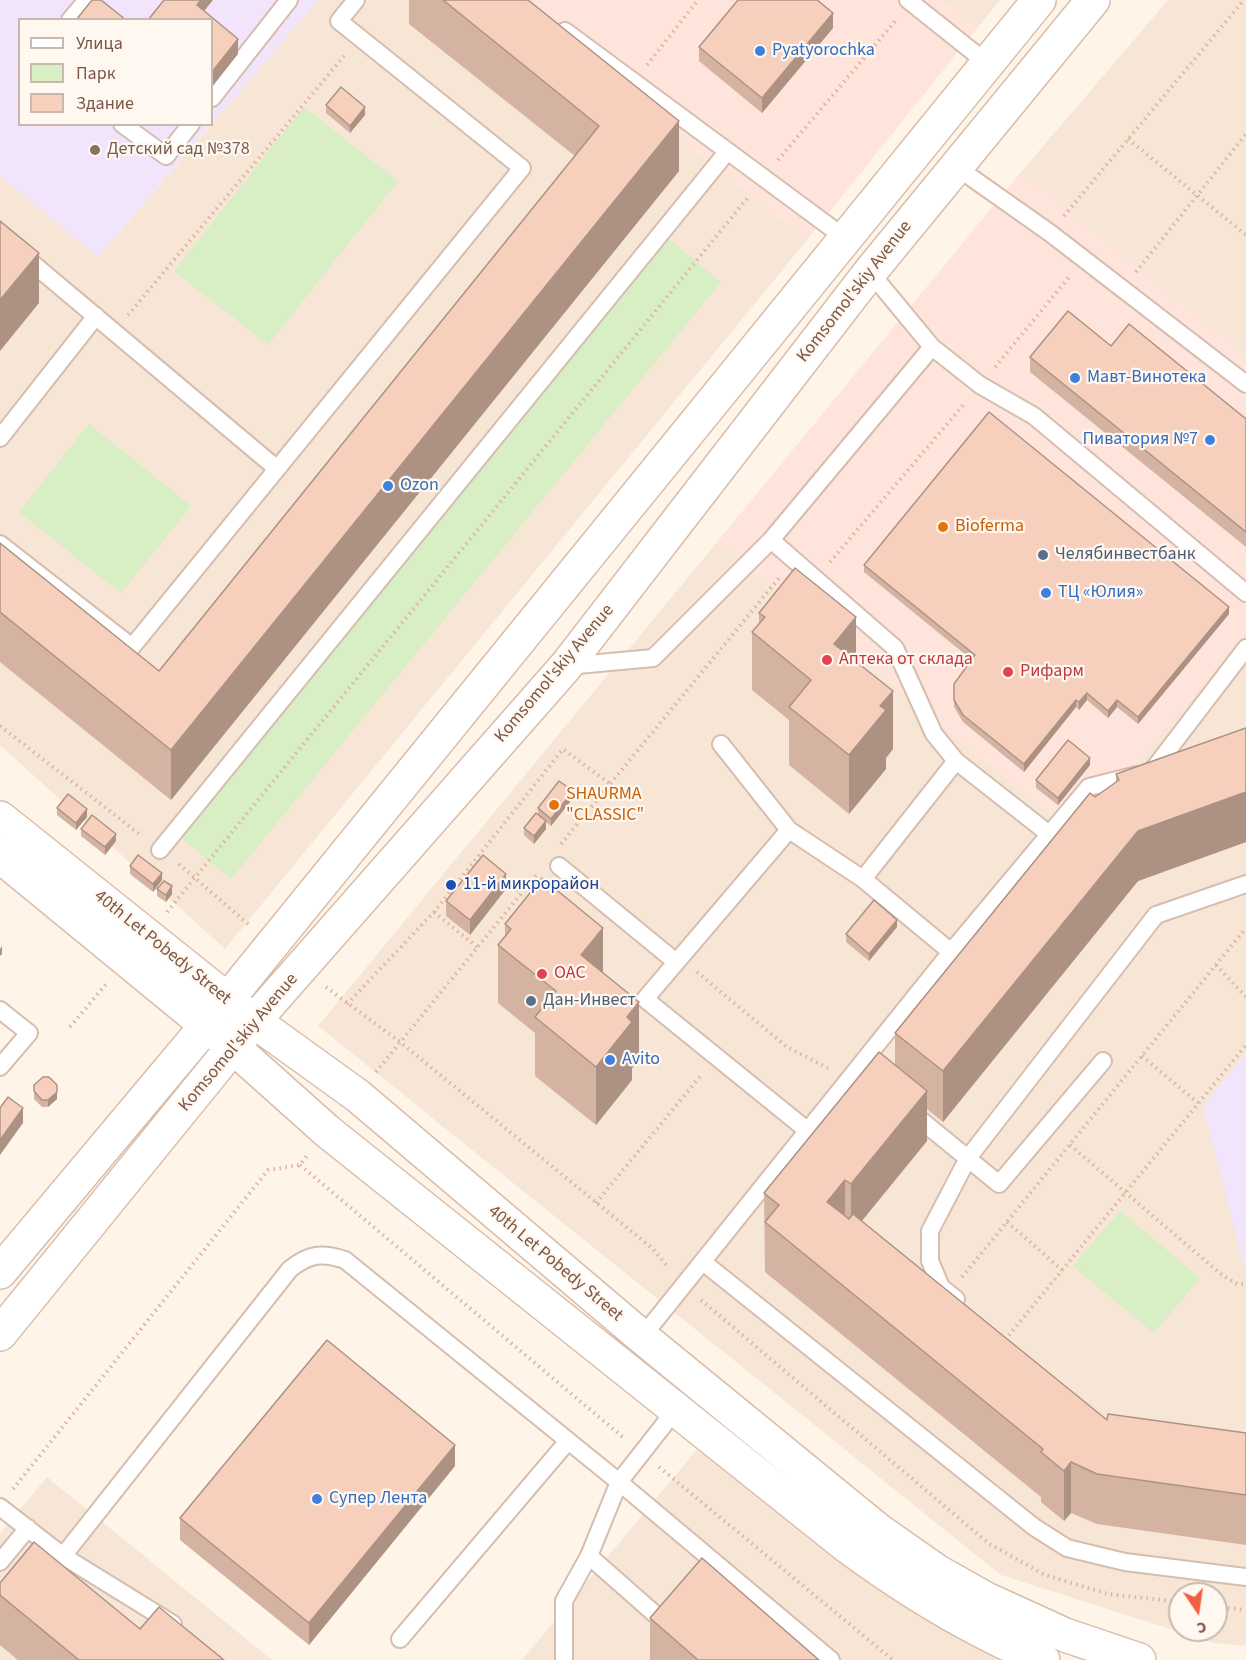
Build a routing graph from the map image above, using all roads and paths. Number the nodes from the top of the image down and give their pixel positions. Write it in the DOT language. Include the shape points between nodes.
graph roads {
  1 [pos="87,0"];
  2 [pos="289,0"];
  3 [pos="356,0"];
  4 [pos="698,0"];
  5 [pos="1040,0"];
  6 [pos="1093,0"];
  7 [pos="1244,0"];
  8 [pos="910,1"];
  9 [pos="72,18"];
  10 [pos="551,20"];
  11 [pos="359,37"];
  12 [pos="987,63"];
  13 [pos="633,82"];
  14 [pos="213,97"];
  15 [pos="125,126"];
  16 [pos="189,126"];
  17 [pos="1246,134"];
  18 [pos="1128,139"];
  19 [pos="727,152"];
  20 [pos="955,166"];
  21 [pos="763,179"];
  22 [pos="1196,194"];
  23 [pos="1050,233"];
  24 [pos="1246,235"];
  25 [pos="0,236"];
  26 [pos="845,238"];
  27 [pos="1084,259"];
  28 [pos="870,272"];
  29 [pos="1123,289"];
  30 [pos="96,316"];
  31 [pos="114,332"];
  32 [pos="932,347"];
  33 [pos="1246,384"];
  34 [pos="980,385"];
  35 [pos="0,438"];
  36 [pos="276,468"];
  37 [pos="771,540"];
  38 [pos="0,544"];
  39 [pos="794,560"];
  40 [pos="1246,593"];
  41 [pos="1246,648"];
  42 [pos="566,666"];
  43 [pos="0,726"];
  44 [pos="721,744"];
  45 [pos="1183,760"];
  46 [pos="956,761"];
  47 [pos="1152,771"];
  48 [pos="610,784"];
  49 [pos="0,818"];
  50 [pos="789,830"];
  51 [pos="1049,834"];
  52 [pos="559,847"];
  53 [pos="160,850"];
  54 [pos="0,856"];
  55 [pos="477,858"];
  56 [pos="486,865"];
  57 [pos="551,866"];
  58 [pos="495,872"];
  59 [pos="196,877"];
  60 [pos="863,879"];
  61 [pos="1246,884"];
  62 [pos="522,893"];
  63 [pos="434,912"];
  64 [pos="1245,931"];
  65 [pos="147,935"];
  66 [pos="272,945"];
  67 [pos="477,947"];
  68 [pos="951,951"];
  69 [pos="126,960"];
  70 [pos="678,960"];
  71 [pos="1216,965"];
  72 [pos="1246,998"];
  73 [pos="227,999"];
  74 [pos="347,1004"];
  75 [pos="0,1010"];
  76 [pos="254,1021"];
  77 [pos="206,1026"];
  78 [pos="70,1027"];
  79 [pos="1246,1044"];
  80 [pos="233,1047"];
  81 [pos="1142,1056"];
  82 [pos="716,1057"];
  83 [pos="1103,1060"];
  84 [pos="0,1068"];
  85 [pos="859,1075"];
  86 [pos="358,1096"];
  87 [pos="895,1099"];
  88 [pos="1198,1103"];
  89 [pos="1049,1127"];
  90 [pos="327,1131"];
  91 [pos="808,1131"];
  92 [pos="1070,1145"];
  93 [pos="968,1158"];
  94 [pos="300,1165"];
  95 [pos="1125,1192"];
  96 [pos="596,1203"];
  97 [pos="1007,1222"];
  98 [pos="703,1262"];
  99 [pos="1062,1270"];
  100 [pos="0,1272"];
  101 [pos="1246,1284"];
  102 [pos="949,1293"];
  103 [pos="0,1334"];
  104 [pos="642,1337"];
  105 [pos="1005,1340"];
  106 [pos="677,1408"];
  107 [pos="568,1441"];
  108 [pos="642,1453"];
  109 [pos="619,1482"];
  110 [pos="4,1501"];
  111 [pos="28,1528"];
  112 [pos="63,1556"];
  113 [pos="589,1556"];
  114 [pos="0,1562"];
  115 [pos="1246,1577"];
  116 [pos="1228,1608"];
  117 [pos="1246,1610"];
  118 [pos="665,1623"];
  119 [pos="182,1631"];
  120 [pos="400,1639"];
  121 [pos="564,1660"];
  122 [pos="831,1660"];
  123 [pos="893,1660"];
  124 [pos="1043,1660"];
  125 [pos="1139,1660"];
  1 -- 9 [label="lane"];
  2 -- 14 [label="lane"];
  3 -- 11 [label="lane" via="339,21"];
  4 -- 13 [label="path"];
  5 -- 12 [label="main road, Komsomol'skiy Avenue"];
  6 -- 20 [label="main road, Komsomol'skiy Avenue"];
  7 -- 18 [label="path"];
  8 -- 12 [label="lane"];
  8 -- 21 [label="path"];
  10 -- 13 [label="lane"];
  11 -- 31 [label="path"];
  11 -- 36 [label="lane" via="522,168"];
  12 -- 26 [label="main road, Komsomol'skiy Avenue"];
  13 -- 19 [label="lane"];
  15 -- 16 [label="lane" via="166,156"];
  17 -- 22 [label="path"];
  18 -- 22 [label="path"];
  18 -- 23 [label="path"];
  19 -- 21 [label="lane"];
  19 -- 53 [label="lane"];
  20 -- 23 [label="lane"];
  20 -- 28 [label="main road, Komsomol'skiy Avenue"];
  21 -- 26 [label="lane"];
  21 -- 59 [label="path"];
  22 -- 24 [label="path"];
  22 -- 29 [label="path"];
  23 -- 27 [label="lane"];
  25 -- 30 [label="lane"];
  26 -- 66 [label="main road, Komsomol'skiy Avenue"];
  27 -- 29 [label="lane"];
  27 -- 34 [label="path"];
  28 -- 32 [label="lane"];
  28 -- 42 [label="main road, Komsomol'skiy Avenue"];
  29 -- 33 [label="lane"];
  30 -- 31 [label="lane"];
  30 -- 35 [label="lane"];
  31 -- 36 [label="lane"];
  32 -- 34 [label="lane"];
  32 -- 37 [label="lane"];
  34 -- 39 [label="path" via="826,566"];
  34 -- 40 [label="lane" via="1034,416"];
  36 -- 38 [label="lane" via="132,647"];
  37 -- 39 [label="lane"];
  37 -- 42 [label="lane" via="653,658"];
  39 -- 46 [label="lane" via="895,648 934,734"];
  39 -- 48 [label="path"];
  41 -- 47 [label="lane"];
  42 -- 76 [label="main road, Komsomol'skiy Avenue"];
  43 -- 53 [label="path"];
  44 -- 50 [label="lane"];
  45 -- 47 [label="lane"];
  46 -- 51 [label="lane"];
  46 -- 60 [label="lane"];
  47 -- 51 [label="lane" via="1089,787"];
  48 -- 52 [label="path"];
  48 -- 55 [label="path" via="562,749"];
  49 -- 65 [label="main road, 40th Let Pobedy Street"];
  50 -- 60 [label="lane"];
  50 -- 70 [label="lane"];
  51 -- 68 [label="lane"];
  53 -- 59 [label="path"];
  54 -- 69 [label="main road, 40th Let Pobedy Street"];
  55 -- 56 [label="path"];
  55 -- 63 [label="path"];
  57 -- 62 [label="path"];
  57 -- 70 [label="lane"];
  58 -- 62 [label="path"];
  59 -- 65 [label="path"];
  59 -- 66 [label="path"];
  60 -- 68 [label="lane"];
  61 -- 93 [label="lane" via="1156,915"];
  62 -- 67 [label="path"];
  63 -- 67 [label="path"];
  63 -- 74 [label="path"];
  64 -- 71 [label="path"];
  65 -- 73 [label="main road, 40th Let Pobedy Street"];
  66 -- 73 [label="main road, Komsomol'skiy Avenue"];
  67 -- 86 [label="path"];
  68 -- 85 [label="lane"];
  69 -- 77 [label="main road, 40th Let Pobedy Street"];
  69 -- 78 [label="path"];
  70 -- 82 [label="lane" via="645,999"];
  70 -- 85 [label="path" via="787,1047"];
  71 -- 72 [label="path"];
  71 -- 81 [label="path"];
  73 -- 76 [label="main road, 40th Let Pobedy Street"];
  73 -- 77 [label="main road, Komsomol'skiy Avenue"];
  75 -- 84 [label="lane" via="29,1033"];
  76 -- 80 [label="main road, Komsomol'skiy Avenue"];
  76 -- 86 [label="main road, 40th Let Pobedy Street"];
  77 -- 80 [label="main road, 40th Let Pobedy Street"];
  77 -- 100 [label="main road, Komsomol'skiy Avenue"];
  79 -- 88 [label="path"];
  80 -- 90 [label="main road, 40th Let Pobedy Street"];
  80 -- 103 [label="main road, Komsomol'skiy Avenue"];
  81 -- 88 [label="path"];
  81 -- 92 [label="path"];
  82 -- 91 [label="lane"];
  82 -- 96 [label="path"];
  83 -- 89 [label="lane"];
  85 -- 91 [label="lane"];
  86 -- 104 [label="main road, 40th Let Pobedy Street"];
  87 -- 93 [label="lane"];
  88 -- 95 [label="path"];
  89 -- 92 [label="path"];
  89 -- 93 [label="lane" via="999,1184"];
  90 -- 94 [label="path"];
  90 -- 106 [label="main road, 40th Let Pobedy Street"];
  91 -- 98 [label="lane"];
  92 -- 95 [label="path"];
  92 -- 97 [label="path"];
  93 -- 102 [label="lane" via="930,1231 930,1261 941,1287"];
  94 -- 108 [label="path"];
  94 -- 110 [label="path" via="268,1170"];
  95 -- 99 [label="path"];
  95 -- 101 [label="path" via="1222,1275"];
  97 -- 99 [label="path"];
  97 -- 102 [label="path"];
  98 -- 104 [label="lane"];
  98 -- 115 [label="lane" via="1034,1527 1067,1548 1125,1562"];
  99 -- 105 [label="path"];
  102 -- 105 [label="lane"];
  104 -- 125 [label="main road, 40th Let Pobedy Street" via="878,1530 928,1566 1031,1620"];
  106 -- 108 [label="lane"];
  106 -- 124 [label="main road, 40th Let Pobedy Street" via="897,1583 970,1627"];
  107 -- 109 [label="lane"];
  107 -- 112 [label="lane" via="345,1260 316,1254 290,1269"];
  107 -- 120 [label="lane"];
  108 -- 109 [label="lane"];
  108 -- 123 [label="path"];
  109 -- 113 [label="lane"];
  109 -- 122 [label="lane"];
  110 -- 111 [label="lane"];
  111 -- 112 [label="lane"];
  111 -- 114 [label="lane"];
  112 -- 119 [label="lane"];
  113 -- 118 [label="lane"];
  113 -- 121 [label="lane" via="564,1601"];
  116 -- 117 [label="path"];
}
